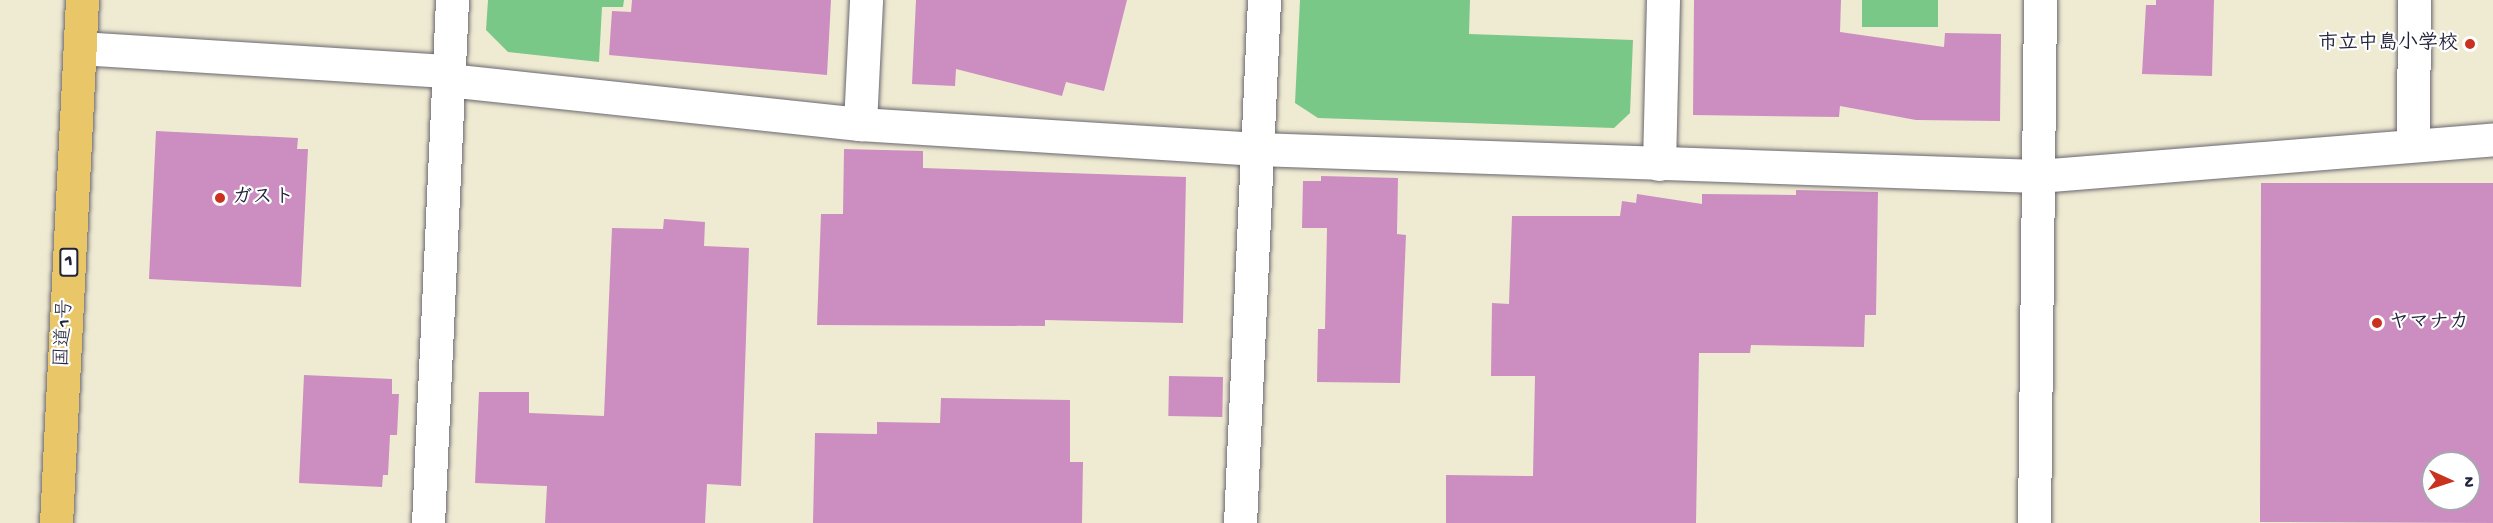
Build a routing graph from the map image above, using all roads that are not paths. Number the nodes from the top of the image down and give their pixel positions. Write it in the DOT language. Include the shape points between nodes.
graph roads {
  1 [pos="82,0"];
  2 [pos="452,0"];
  3 [pos="866,0"];
  4 [pos="1264,0"];
  5 [pos="1662,0"];
  6 [pos="2040,0"];
  7 [pos="2414,0"];
  8 [pos="80,48"];
  9 [pos="449,75"];
  10 [pos="860,124"];
  11 [pos="2493,139"];
  12 [pos="2413,144"];
  13 [pos="1257,149"];
  14 [pos="1659,164"];
  15 [pos="2038,176"];
  16 [pos="56,523"];
  17 [pos="428,523"];
  18 [pos="1240,523"];
  19 [pos="2034,523"];
  1 -- 8 [label="highway, 国道1号 / 1"];
  2 -- 9 [label="street"];
  3 -- 10 [label="street"];
  4 -- 13 [label="street"];
  5 -- 14 [label="street"];
  6 -- 15 [label="street"];
  7 -- 12 [label="street"];
  8 -- 9 [label="street"];
  8 -- 16 [label="highway, 国道1号 / 1"];
  9 -- 10 [label="street"];
  9 -- 17 [label="street"];
  10 -- 13 [label="street"];
  11 -- 12 [label="street"];
  12 -- 15 [label="street"];
  13 -- 14 [label="street"];
  13 -- 18 [label="street"];
  14 -- 15 [label="street"];
  15 -- 19 [label="street"];
}
